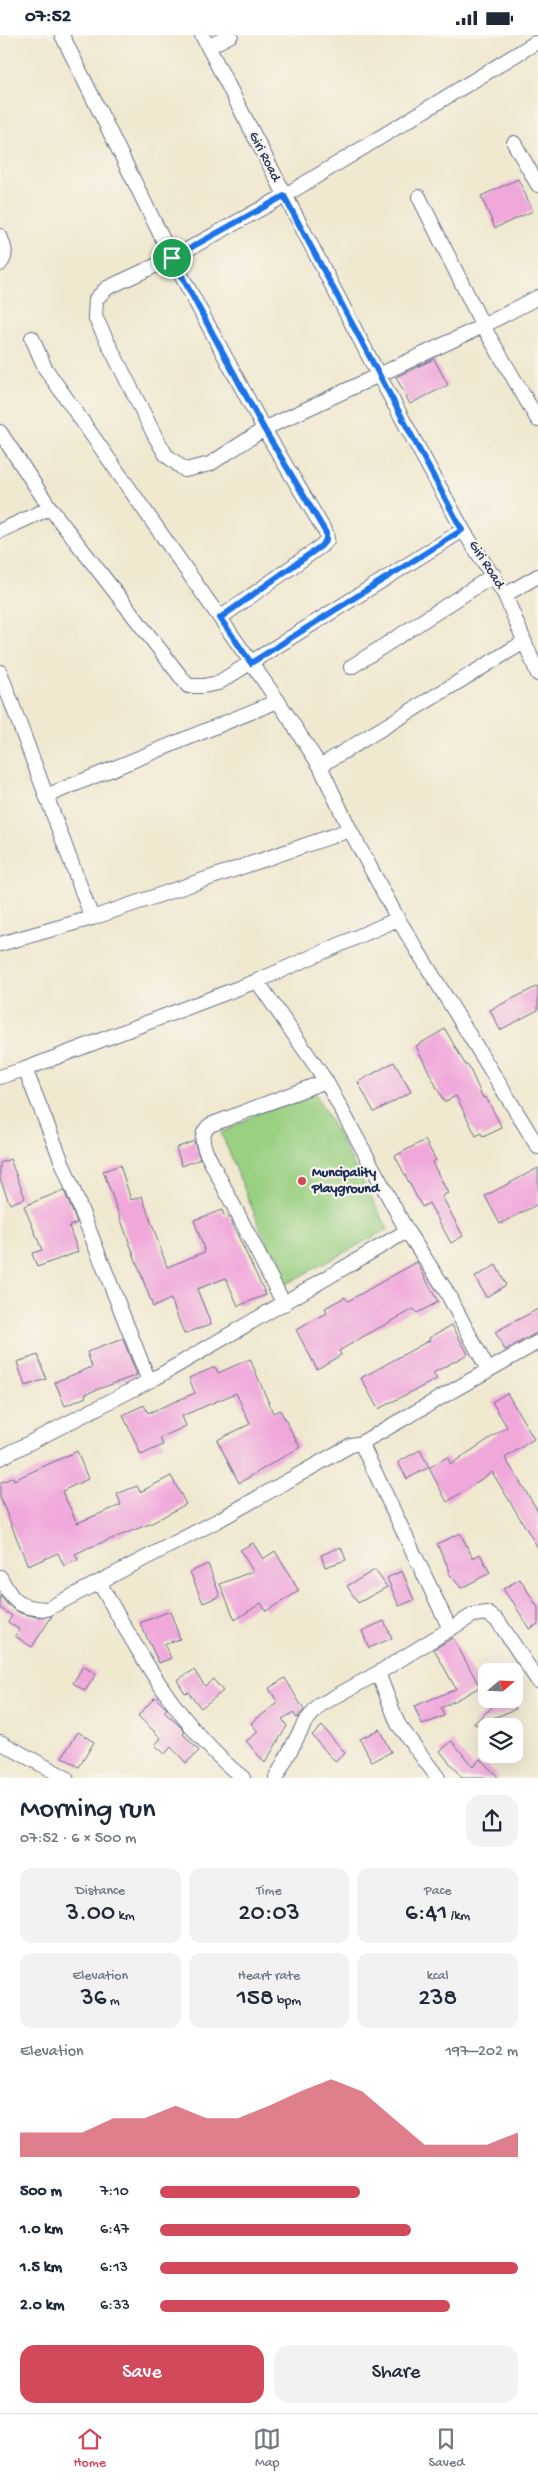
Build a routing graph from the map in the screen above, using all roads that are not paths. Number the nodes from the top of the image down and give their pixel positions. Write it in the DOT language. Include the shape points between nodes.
graph roads {
  1 [pos="62,35"];
  2 [pos="231,35"];
  3 [pos="205,41"];
  4 [pos="534,41"];
  5 [pos="514,143"];
  6 [pos="538,185"];
  7 [pos="284,196"];
  8 [pos="419,197"];
  9 [pos="0,237"];
  10 [pos="172,258"];
  11 [pos="0,264"];
  12 [pos="538,297"];
  13 [pos="483,326"];
  14 [pos="32,338"];
  15 [pos="378,374"];
  16 [pos="538,420"];
  17 [pos="264,429"];
  18 [pos="0,432"];
  19 [pos="50,508"];
  20 [pos="462,530"];
  21 [pos="0,531"];
  22 [pos="494,575"];
  23 [pos="538,576"];
  24 [pos="505,595"];
  25 [pos="220,618"];
  26 [pos="524,641"];
  27 [pos="251,663"];
  28 [pos="351,667"];
  29 [pos="0,672"];
  30 [pos="538,674"];
  31 [pos="278,701"];
  32 [pos="320,766"];
  33 [pos="46,796"];
  34 [pos="350,830"];
  35 [pos="92,918"];
  36 [pos="398,919"];
  37 [pos="0,944"];
  38 [pos="257,981"];
  39 [pos="25,1069"];
  40 [pos="0,1077"];
  41 [pos="326,1081"];
  42 [pos="538,1147"];
  43 [pos="407,1231"];
  44 [pos="284,1304"];
  45 [pos="538,1343"];
  46 [pos="488,1370"];
  47 [pos="149,1381"];
  48 [pos="361,1443"];
  49 [pos="0,1458"];
  50 [pos="0,1577"];
  51 [pos="99,1582"];
  52 [pos="450,1629"];
  53 [pos="378,1673"];
  54 [pos="538,1681"];
  55 [pos="0,1742"];
  56 [pos="66,1778"];
  57 [pos="242,1778"];
  58 [pos="276,1778"];
  59 [pos="438,1778"];
  1 -- 10 [label="street"];
  2 -- 3 [label="street"];
  3 -- 7 [label="street, Giri Road"];
  4 -- 7 [label="street"];
  5 -- 6 [label="street"];
  7 -- 10 [label="street"];
  7 -- 15 [label="street, Giri Road"];
  8 -- 13 [label="street"];
  9 -- 11 [label="street" via="6,251"];
  10 -- 17 [label="street"];
  10 -- 17 [label="street" via="107,288 96,299 95,317 156,438 166,455 185,470 210,463"];
  12 -- 13 [label="street"];
  13 -- 15 [label="street"];
  13 -- 16 [label="street"];
  14 -- 25 [label="street" via="45,368"];
  15 -- 17 [label="street"];
  15 -- 20 [label="street, Giri Road"];
  17 -- 25 [label="street" via="326,533 326,540"];
  18 -- 19 [label="street"];
  19 -- 21 [label="street"];
  19 -- 27 [label="street" via="188,686 218,683"];
  20 -- 22 [label="street, Giri Road"];
  20 -- 27 [label="street"];
  22 -- 24 [label="street, Giri Road"];
  22 -- 28 [label="street"];
  23 -- 24 [label="street"];
  24 -- 26 [label="street, Giri Road"];
  25 -- 27 [label="street"];
  26 -- 30 [label="street, Giri Road"];
  26 -- 32 [label="street"];
  27 -- 31 [label="street"];
  29 -- 33 [label="street"];
  31 -- 32 [label="street"];
  31 -- 33 [label="street"];
  32 -- 34 [label="street"];
  33 -- 35 [label="street"];
  34 -- 35 [label="street"];
  34 -- 36 [label="street"];
  35 -- 37 [label="street"];
  36 -- 38 [label="street"];
  36 -- 42 [label="street"];
  38 -- 39 [label="street"];
  38 -- 41 [label="street"];
  39 -- 40 [label="street"];
  39 -- 47 [label="street"];
  41 -- 43 [label="street"];
  41 -- 44 [label="street" via="210,1125 204,1129 202,1137 206,1152"];
  43 -- 44 [label="street"];
  43 -- 46 [label="street" via="445,1289"];
  44 -- 47 [label="street"];
  45 -- 46 [label="street"];
  46 -- 48 [label="street"];
  47 -- 49 [label="street"];
  48 -- 51 [label="street" via="351,1445 217,1521"];
  48 -- 52 [label="street"];
  50 -- 51 [label="street" via="10,1595 20,1605 32,1609 47,1609"];
  51 -- 57 [label="street" via="150,1673 186,1720"];
  52 -- 53 [label="street"];
  52 -- 54 [label="street" via="473,1615 486,1613 498,1621"];
  53 -- 58 [label="street" via="320,1705 305,1722"];
  53 -- 59 [label="street" via="398,1724"];
  55 -- 56 [label="street"];
}
